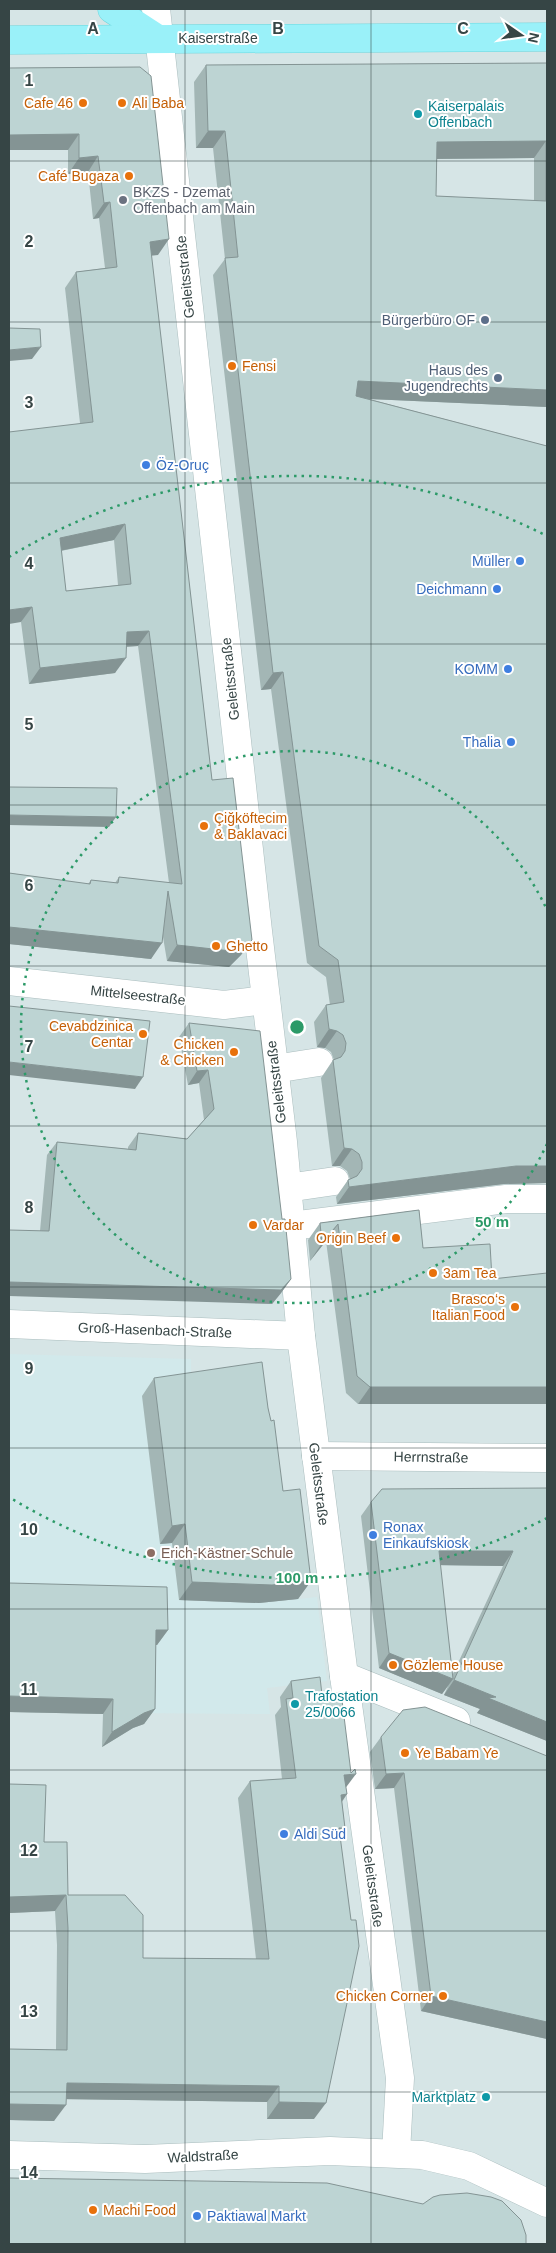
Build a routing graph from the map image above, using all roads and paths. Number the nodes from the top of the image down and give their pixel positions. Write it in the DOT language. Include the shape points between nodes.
graph roads {
  1 [pos="112,9"];
  2 [pos="156,9"];
  3 [pos="547,37"];
  4 [pos="158,38"];
  5 [pos="9,40"];
  6 [pos="9,981"];
  7 [pos="266,1000"];
  8 [pos="319,1062"];
  9 [pos="274,1069"];
  10 [pos="335,1181"];
  11 [pos="287,1188"];
  12 [pos="547,1199"];
  13 [pos="291,1226"];
  14 [pos="9,1324"];
  15 [pos="301,1336"];
  16 [pos="316,1456"];
  17 [pos="547,1458"];
  18 [pos="344,1676"];
  19 [pos="482,1732"];
  20 [pos="396,2153"];
  21 [pos="9,2155"];
  22 [pos="547,2203"];
  1 -- 4 [label="main road"];
  2 -- 4 [label="street, Geleitsstraße"];
  3 -- 4 [label="main road, Kaiserstraße"];
  4 -- 5 [label="main road, Kaiserstraße"];
  4 -- 7 [label="street, Geleitsstraße"];
  6 -- 7 [label="street, Mittelseestraße" via="224,1005"];
  7 -- 9 [label="street, Geleitsstraße"];
  8 -- 9 [label="street"];
  9 -- 11 [label="street, Geleitsstraße"];
  10 -- 11 [label="street"];
  11 -- 13 [label="street, Geleitsstraße"];
  12 -- 13 [label="street" via="506,1200"];
  13 -- 15 [label="street, Geleitsstraße"];
  14 -- 15 [label="street, Groß-Hasenbach-Straße"];
  15 -- 16 [label="street, Geleitsstraße"];
  16 -- 17 [label="street, Herrnstraße"];
  16 -- 18 [label="street, Geleitsstraße"];
  18 -- 19 [label="street"];
  18 -- 20 [label="street, Geleitsstraße" via="400,2078"];
  20 -- 21 [label="street, Waldstraße" via="330,2151 145,2159"];
  20 -- 22 [label="street" via="469,2166"];
}
